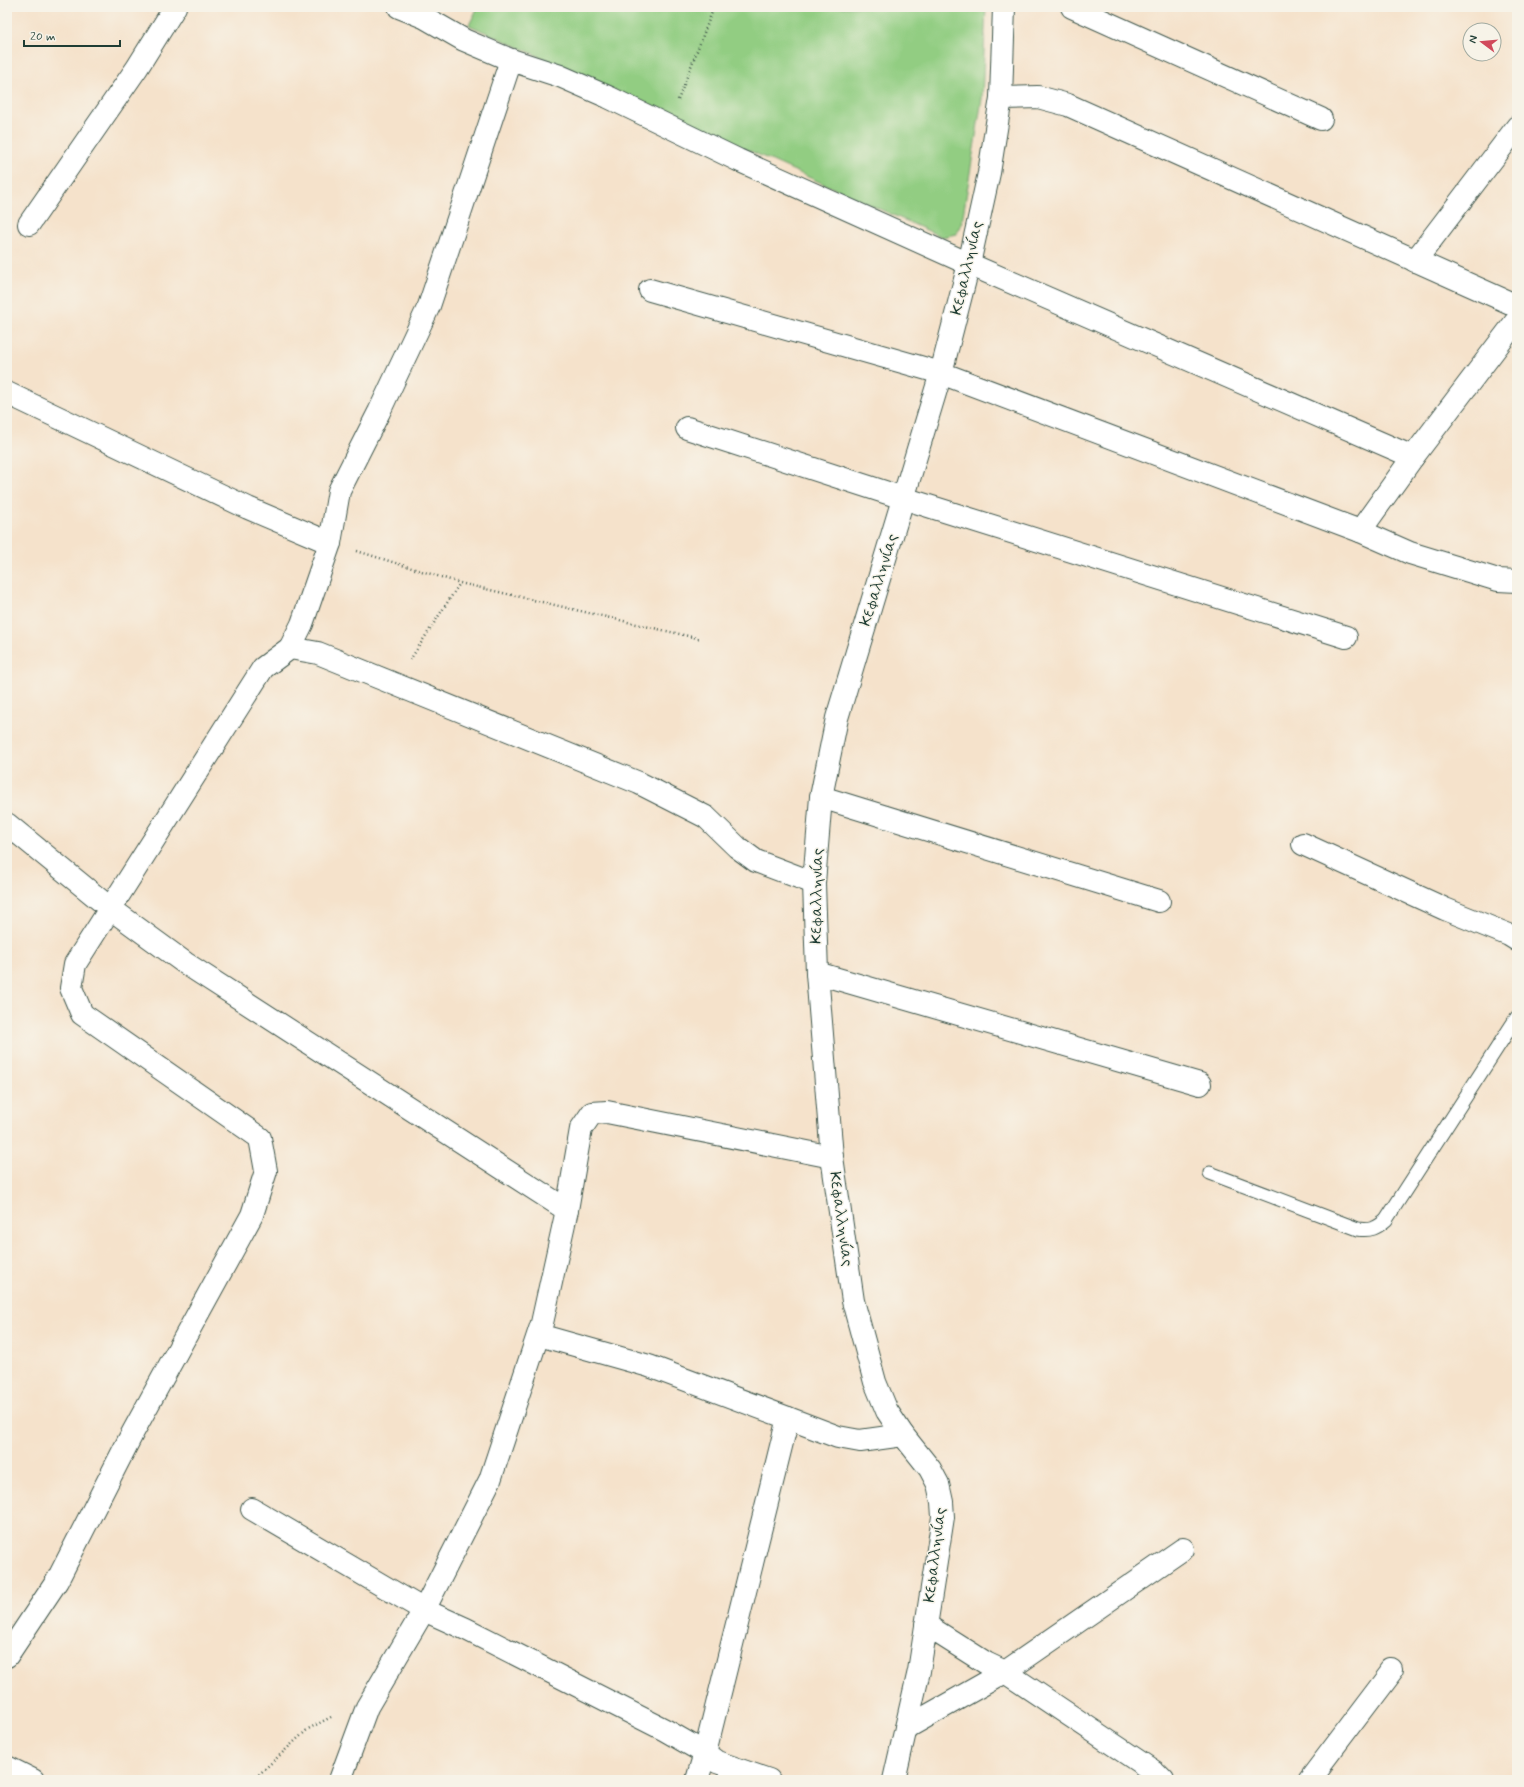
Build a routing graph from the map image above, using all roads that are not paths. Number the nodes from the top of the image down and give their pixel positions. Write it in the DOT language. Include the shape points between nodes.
graph roads {
  1 [pos="175,7"];
  2 [pos="399,7"];
  3 [pos="1004,7"];
  4 [pos="1072,7"];
  5 [pos="511,60"];
  6 [pos="1001,98"];
  7 [pos="1321,119"];
  8 [pos="1517,127"];
  9 [pos="29,224"];
  10 [pos="1415,261"];
  11 [pos="968,264"];
  12 [pos="650,290"];
  13 [pos="1517,306"];
  14 [pos="1517,320"];
  15 [pos="941,373"];
  16 [pos="7,393"];
  17 [pos="687,428"];
  18 [pos="1413,457"];
  19 [pos="903,498"];
  20 [pos="1360,531"];
  21 [pos="330,543"];
  22 [pos="1517,581"];
  23 [pos="1346,638"];
  24 [pos="290,648"];
  25 [pos="821,797"];
  26 [pos="7,824"];
  27 [pos="1302,844"];
  28 [pos="814,883"];
  29 [pos="1159,901"];
  30 [pos="110,909"];
  31 [pos="1514,934"];
  32 [pos="817,973"];
  33 [pos="1517,1016"];
  34 [pos="1200,1084"];
  35 [pos="832,1157"];
  36 [pos="1210,1173"];
  37 [pos="567,1210"];
  38 [pos="539,1335"];
  39 [pos="788,1418"];
  40 [pos="903,1435"];
  41 [pos="252,1509"];
  42 [pos="1183,1548"];
  43 [pos="424,1610"];
  44 [pos="926,1625"];
  45 [pos="7,1656"];
  46 [pos="1393,1669"];
  47 [pos="1005,1672"];
  48 [pos="906,1728"];
  49 [pos="705,1753"];
  50 [pos="7,1767"];
  51 [pos="32,1780"];
  52 [pos="340,1780"];
  53 [pos="697,1780"];
  54 [pos="769,1780"];
  55 [pos="894,1780"];
  56 [pos="1163,1780"];
  57 [pos="1308,1780"];
  1 -- 9 [label="street" via="138,68"];
  2 -- 5 [label="street" via="424,17 464,40"];
  3 -- 6 [label="street, Κεφαλληνίας"];
  4 -- 7 [label="street"];
  5 -- 11 [label="street" via="560,76 608,97"];
  5 -- 21 [label="street" via="429,306 380,412 339,491"];
  6 -- 10 [label="street" via="1038,97 1068,105"];
  6 -- 11 [label="street, Κεφαλληνίας" via="989,173"];
  8 -- 10 [label="street"];
  10 -- 13 [label="street"];
  11 -- 15 [label="street, Κεφαλληνίας"];
  11 -- 18 [label="street"];
  12 -- 15 [label="street"];
  14 -- 18 [label="street"];
  15 -- 19 [label="street, Κεφαλληνίας"];
  15 -- 20 [label="street"];
  16 -- 21 [label="street" via="248,508"];
  17 -- 19 [label="street"];
  18 -- 20 [label="street"];
  19 -- 23 [label="street"];
  19 -- 25 [label="street, Κεφαλληνίας" via="837,718"];
  20 -- 22 [label="street" via="1410,553 1498,580"];
  21 -- 24 [label="street" via="302,624"];
  24 -- 28 [label="street" via="318,652 639,783 706,817 737,847 756,861"];
  24 -- 30 [label="street" via="263,668"];
  25 -- 28 [label="street, Κεφαλληνίας"];
  25 -- 29 [label="street"];
  26 -- 30 [label="street"];
  27 -- 31 [label="street" via="1446,909"];
  28 -- 32 [label="street, Κεφαλληνίας"];
  30 -- 37 [label="street" via="191,967"];
  30 -- 45 [label="street" via="75,964 71,988 82,1014 260,1138 266,1171 252,1215 133,1432 57,1581"];
  32 -- 34 [label="street"];
  32 -- 35 [label="street, Κεφαλληνίας"];
  33 -- 36 [label="lane" via="1380,1226 1373,1229 1358,1229"];
  35 -- 37 [label="street" via="607,1112 592,1113 581,1129"];
  35 -- 40 [label="street, Κεφαλληνίας" via="849,1277 864,1346 874,1382 887,1411"];
  37 -- 38 [label="street"];
  38 -- 39 [label="street" via="649,1366"];
  38 -- 43 [label="street" via="490,1480"];
  39 -- 40 [label="street" via="838,1437 860,1441"];
  39 -- 49 [label="street"];
  40 -- 44 [label="street, Κεφαλληνίας" via="930,1469 938,1484 942,1502 943,1517"];
  41 -- 43 [label="street"];
  42 -- 47 [label="street"];
  43 -- 49 [label="street" via="466,1629"];
  43 -- 52 [label="street" via="367,1706"];
  44 -- 47 [label="street"];
  44 -- 48 [label="street, Κεφαλληνίας"];
  46 -- 57 [label="street"];
  47 -- 48 [label="street"];
  47 -- 56 [label="street"];
  48 -- 55 [label="street, Κεφαλληνίας"];
  49 -- 53 [label="street"];
  49 -- 54 [label="street" via="717,1762"];
  50 -- 51 [label="street"];
}
